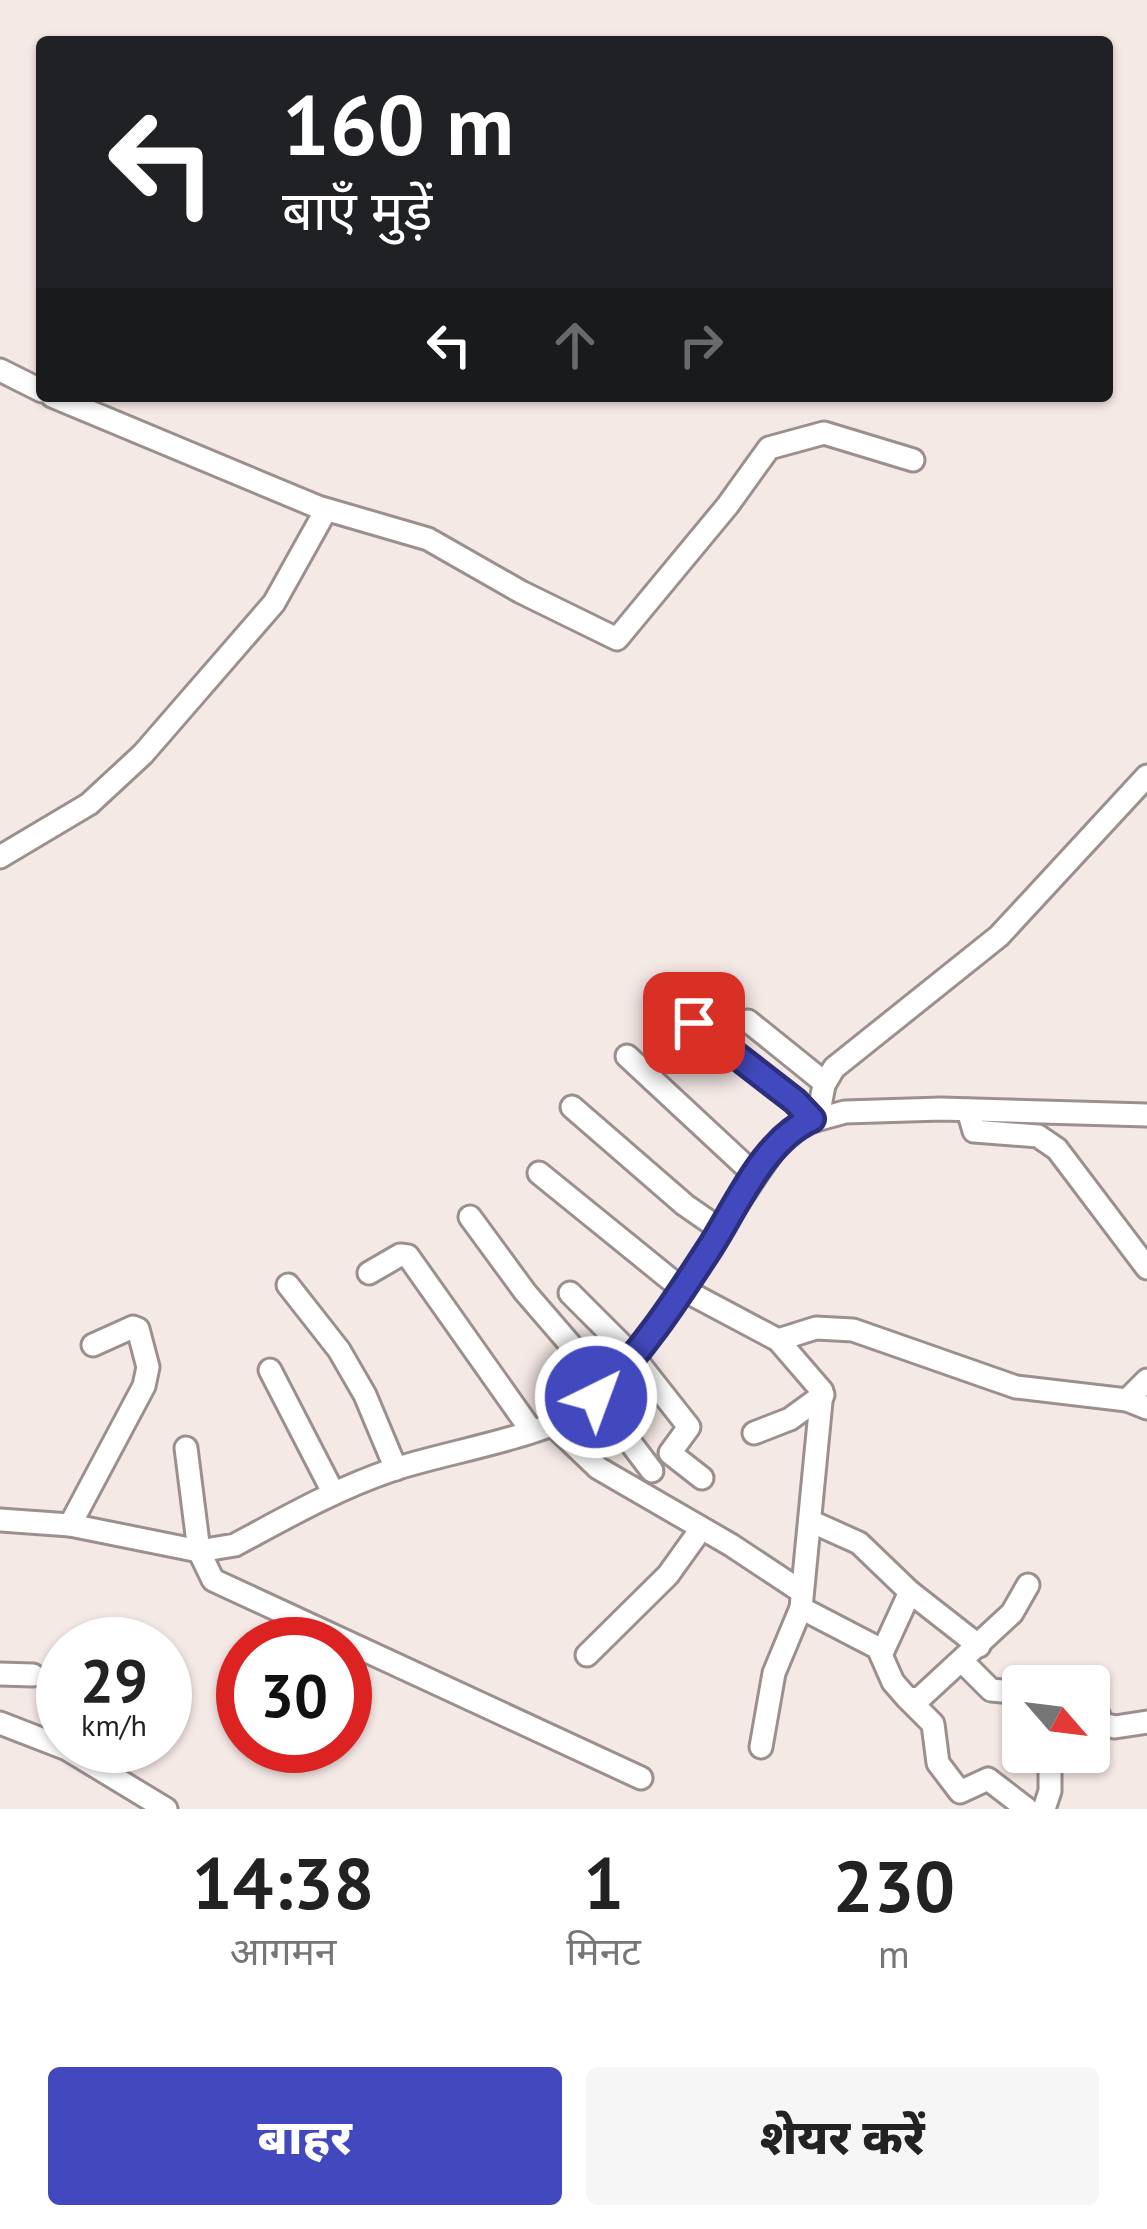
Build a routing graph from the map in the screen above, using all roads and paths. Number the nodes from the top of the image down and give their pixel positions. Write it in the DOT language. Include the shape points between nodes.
graph roads {
  1 [pos="0,370"];
  2 [pos="36,388"];
  3 [pos="66,402"];
  4 [pos="914,460"];
  5 [pos="326,510"];
  6 [pos="1147,776"];
  7 [pos="0,856"];
  8 [pos="748,1021"];
  9 [pos="694,1023"];
  10 [pos="628,1056"];
  11 [pos="825,1083"];
  12 [pos="572,1107"];
  13 [pos="968,1110"];
  14 [pos="1147,1115"];
  15 [pos="815,1118"];
  16 [pos="539,1173"];
  17 [pos="755,1175"];
  18 [pos="470,1217"];
  19 [pos="721,1230"];
  20 [pos="1147,1268"];
  21 [pos="369,1273"];
  22 [pos="288,1285"];
  23 [pos="682,1289"];
  24 [pos="570,1292"];
  25 [pos="778,1340"];
  26 [pos="93,1345"];
  27 [pos="633,1356"];
  28 [pos="270,1370"];
  29 [pos="1147,1380"];
  30 [pos="601,1392"];
  31 [pos="824,1395"];
  32 [pos="1137,1404"];
  33 [pos="542,1428"];
  34 [pos="754,1433"];
  35 [pos="186,1448"];
  36 [pos="396,1469"];
  37 [pos="652,1471"];
  38 [pos="702,1478"];
  39 [pos="333,1492"];
  40 [pos="0,1520"];
  41 [pos="810,1521"];
  42 [pos="70,1525"];
  43 [pos="701,1529"];
  44 [pos="199,1551"];
  45 [pos="1028,1585"];
  46 [pos="910,1592"];
  47 [pos="802,1600"];
  48 [pos="882,1653"];
  49 [pos="971,1654"];
  50 [pos="587,1655"];
  51 [pos="0,1674"];
  52 [pos="33,1675"];
  53 [pos="1002,1691"];
  54 [pos="907,1698"];
  55 [pos="1147,1721"];
  56 [pos="0,1723"];
  57 [pos="1110,1726"];
  58 [pos="761,1747"];
  59 [pos="1050,1773"];
  60 [pos="641,1778"];
  61 [pos="166,1809"];
  62 [pos="1027,1809"];
  63 [pos="1044,1809"];
  1 -- 2 [label="street"];
  3 -- 5 [label="street"];
  4 -- 5 [label="street" via="824,433 769,448 617,639 428,539"];
  5 -- 7 [label="street" via="274,602 143,754 89,804"];
  6 -- 11 [label="street" via="999,937"];
  8 -- 11 [label="street"];
  9 -- 15 [label="street"];
  10 -- 17 [label="street"];
  11 -- 15 [label="street"];
  12 -- 19 [label="street"];
  13 -- 14 [label="street"];
  13 -- 15 [label="street"];
  13 -- 20 [label="street" via="976,1132 1050,1143"];
  15 -- 17 [label="street" via="790,1132"];
  16 -- 23 [label="street"];
  17 -- 19 [label="street"];
  18 -- 30 [label="street"];
  19 -- 23 [label="street"];
  21 -- 33 [label="street" via="409,1256"];
  22 -- 36 [label="street" via="339,1350"];
  23 -- 25 [label="street"];
  23 -- 27 [label="street"];
  24 -- 27 [label="street"];
  25 -- 31 [label="street"];
  25 -- 32 [label="street" via="816,1328 853,1330 1016,1387"];
  26 -- 42 [label="street" via="138,1329 147,1375"];
  27 -- 30 [label="street"];
  27 -- 38 [label="street" via="690,1429 670,1453"];
  28 -- 39 [label="street"];
  29 -- 32 [label="street"];
  30 -- 33 [label="street"];
  30 -- 37 [label="street"];
  31 -- 34 [label="street"];
  31 -- 41 [label="street"];
  33 -- 36 [label="street"];
  33 -- 43 [label="street"];
  35 -- 44 [label="street"];
  36 -- 39 [label="street"];
  39 -- 44 [label="street" via="235,1545"];
  40 -- 42 [label="street"];
  41 -- 46 [label="street" via="859,1543"];
  41 -- 47 [label="street"];
  42 -- 44 [label="street"];
  43 -- 47 [label="street"];
  43 -- 50 [label="street" via="646,1600"];
  44 -- 60 [label="street" via="218,1582"];
  45 -- 49 [label="street"];
  46 -- 48 [label="street"];
  46 -- 49 [label="street"];
  47 -- 48 [label="street"];
  47 -- 58 [label="street" via="774,1673"];
  48 -- 54 [label="street"];
  49 -- 53 [label="street" via="991,1690"];
  49 -- 54 [label="street" via="919,1699"];
  51 -- 52 [label="street"];
  54 -- 62 [label="street" via="933,1724 938,1763 956,1789 965,1793 990,1780"];
  55 -- 57 [label="street"];
  56 -- 61 [label="street" via="67,1749"];
  59 -- 63 [label="street"];
}
